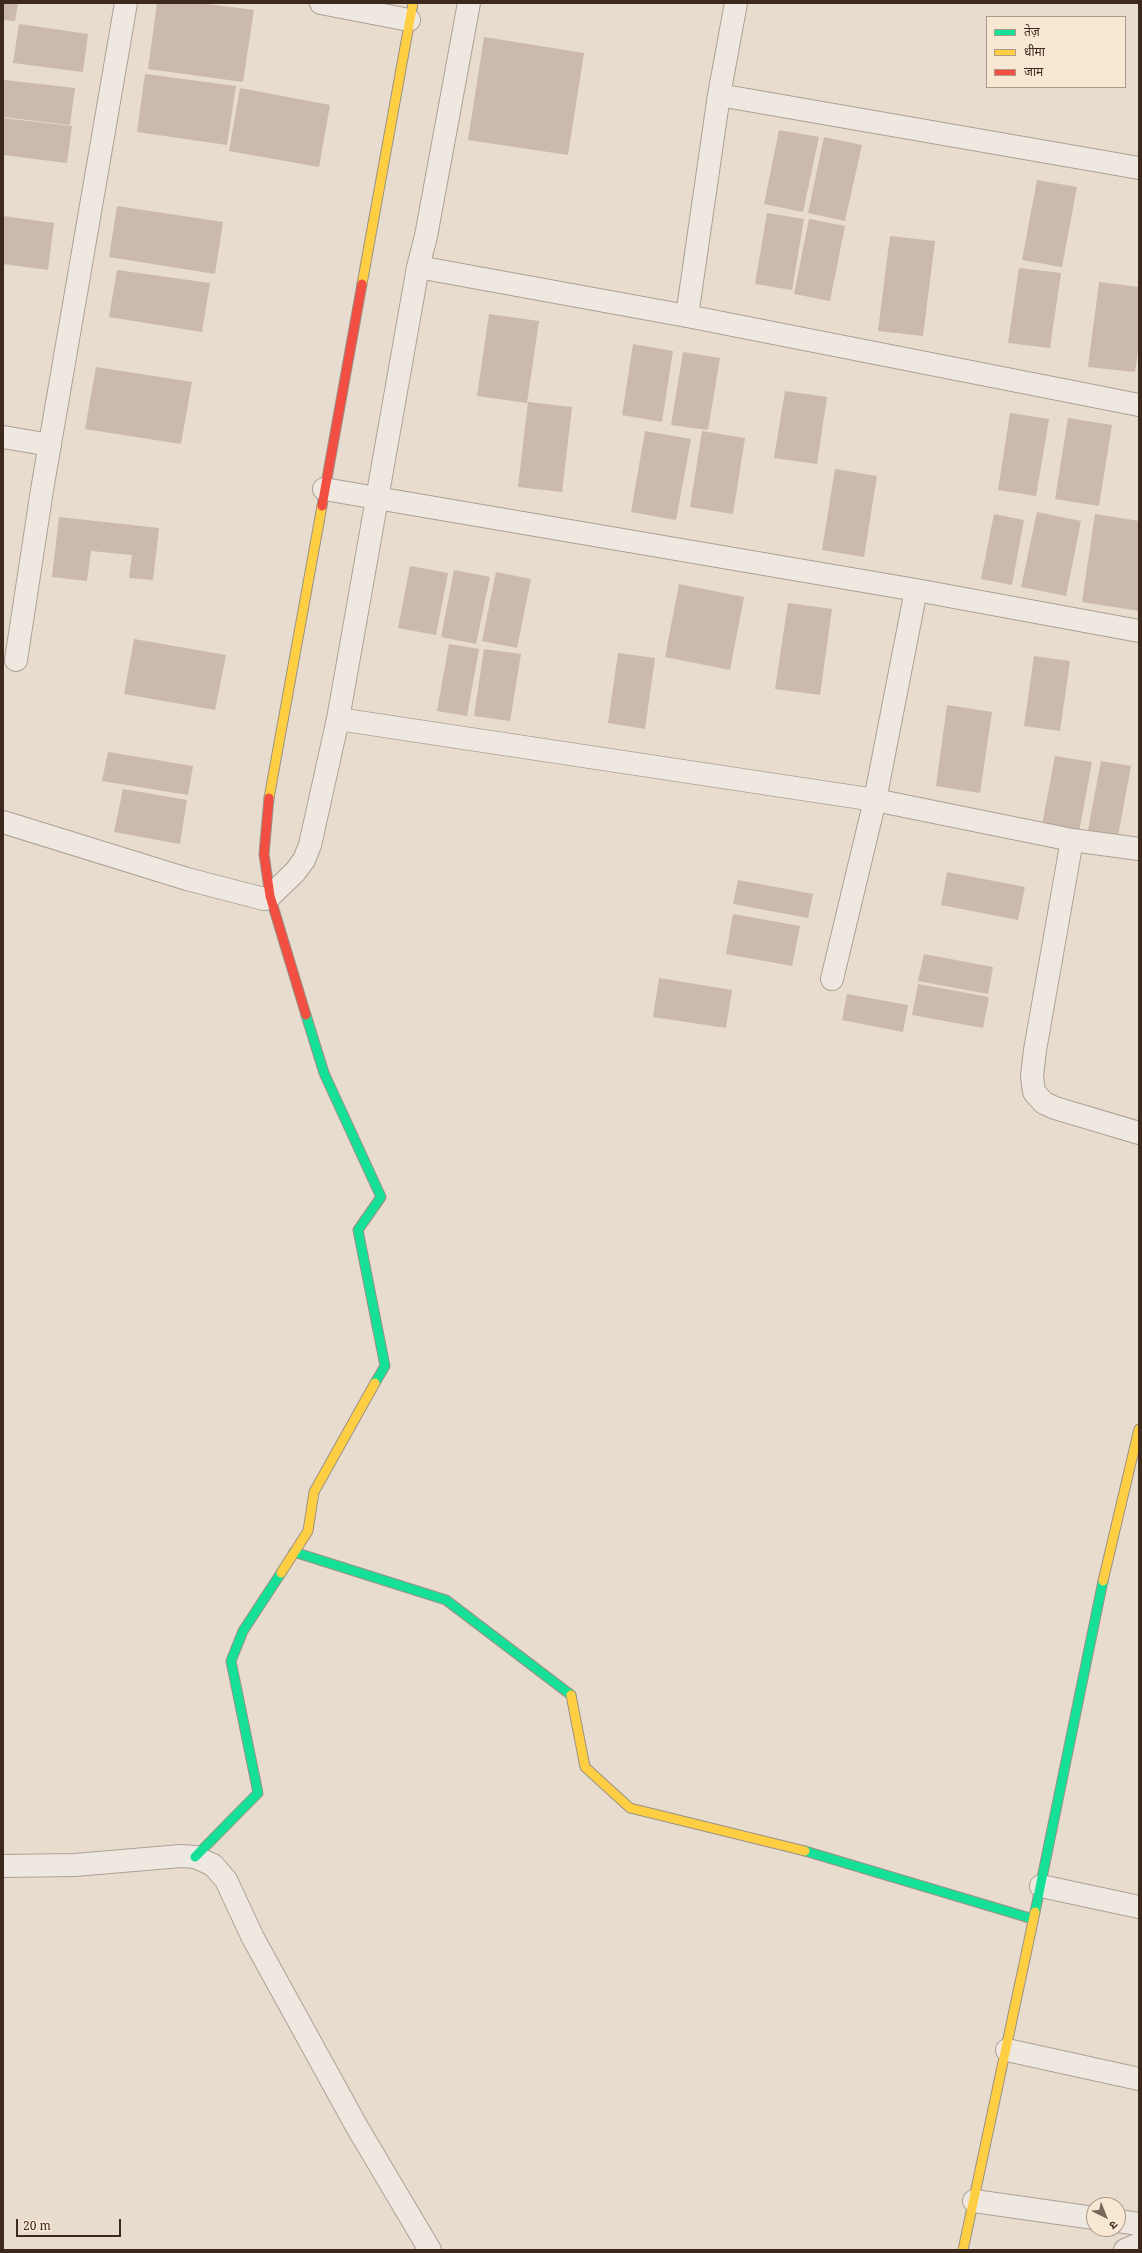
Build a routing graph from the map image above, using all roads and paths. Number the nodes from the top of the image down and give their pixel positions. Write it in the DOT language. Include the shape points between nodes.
graph roads {
  1 [pos="126,3"];
  2 [pos="321,3"];
  3 [pos="469,3"];
  4 [pos="736,3"];
  5 [pos="411,12"];
  6 [pos="719,95"];
  7 [pos="1139,168"];
  8 [pos="418,267"];
  9 [pos="688,316"];
  10 [pos="1139,405"];
  11 [pos="3,437"];
  12 [pos="50,445"];
  13 [pos="324,489"];
  14 [pos="377,499"];
  15 [pos="916,590"];
  16 [pos="1139,631"];
  17 [pos="16,660"];
  18 [pos="338,719"];
  19 [pos="875,800"];
  20 [pos="3,822"];
  21 [pos="1072,840"];
  22 [pos="1139,849"];
  23 [pos="270,896"];
  24 [pos="832,979"];
  25 [pos="1139,1133"];
  26 [pos="1139,1428"];
  27 [pos="294,1552"];
  28 [pos="195,1857"];
  29 [pos="3,1866"];
  30 [pos="1041,1886"];
  31 [pos="1139,1907"];
  32 [pos="1033,1920"];
  33 [pos="1006,2050"];
  34 [pos="1139,2079"];
  35 [pos="974,2201"];
  36 [pos="1086,2217"];
  37 [pos="1126,2222"];
  38 [pos="1139,2224"];
  39 [pos="1139,2244"];
  40 [pos="430,2250"];
  41 [pos="963,2250"];
  42 [pos="1125,2250"];
  1 -- 12 [label="street"];
  2 -- 5 [label="street"];
  3 -- 8 [label="street"];
  4 -- 6 [label="street"];
  5 -- 13 [label="street"];
  6 -- 7 [label="street"];
  6 -- 9 [label="street"];
  8 -- 9 [label="street"];
  8 -- 14 [label="street"];
  9 -- 10 [label="street"];
  11 -- 12 [label="street"];
  12 -- 17 [label="street"];
  13 -- 14 [label="street"];
  13 -- 23 [label="street" via="265,826 264,854"];
  14 -- 15 [label="street"];
  14 -- 18 [label="street"];
  15 -- 16 [label="street"];
  15 -- 19 [label="street"];
  18 -- 19 [label="street"];
  18 -- 23 [label="street" via="310,845 304,860 295,872"];
  19 -- 21 [label="street"];
  19 -- 24 [label="street"];
  20 -- 23 [label="street" via="187,879 264,899"];
  21 -- 22 [label="street"];
  21 -- 25 [label="street" via="1035,1050 1032,1076 1034,1092 1044,1103 1055,1108"];
  23 -- 27 [label="street" via="324,1073 381,1197 358,1230 385,1366 314,1492 308,1531"];
  26 -- 30 [label="street" via="1103,1582"];
  27 -- 28 [label="street" via="243,1631 231,1661 258,1793"];
  27 -- 32 [label="street" via="446,1600 571,1693 585,1767 630,1808 815,1854"];
  28 -- 29 [label="street" via="74,1865"];
  28 -- 40 [label="street" via="213,1865 226,1880 253,1938 357,2127"];
  30 -- 31 [label="street"];
  30 -- 32 [label="street"];
  32 -- 33 [label="street"];
  33 -- 34 [label="street"];
  33 -- 35 [label="street"];
  35 -- 36 [label="street"];
  35 -- 41 [label="street"];
  37 -- 38 [label="street"];
  39 -- 42 [label="street"];
}
